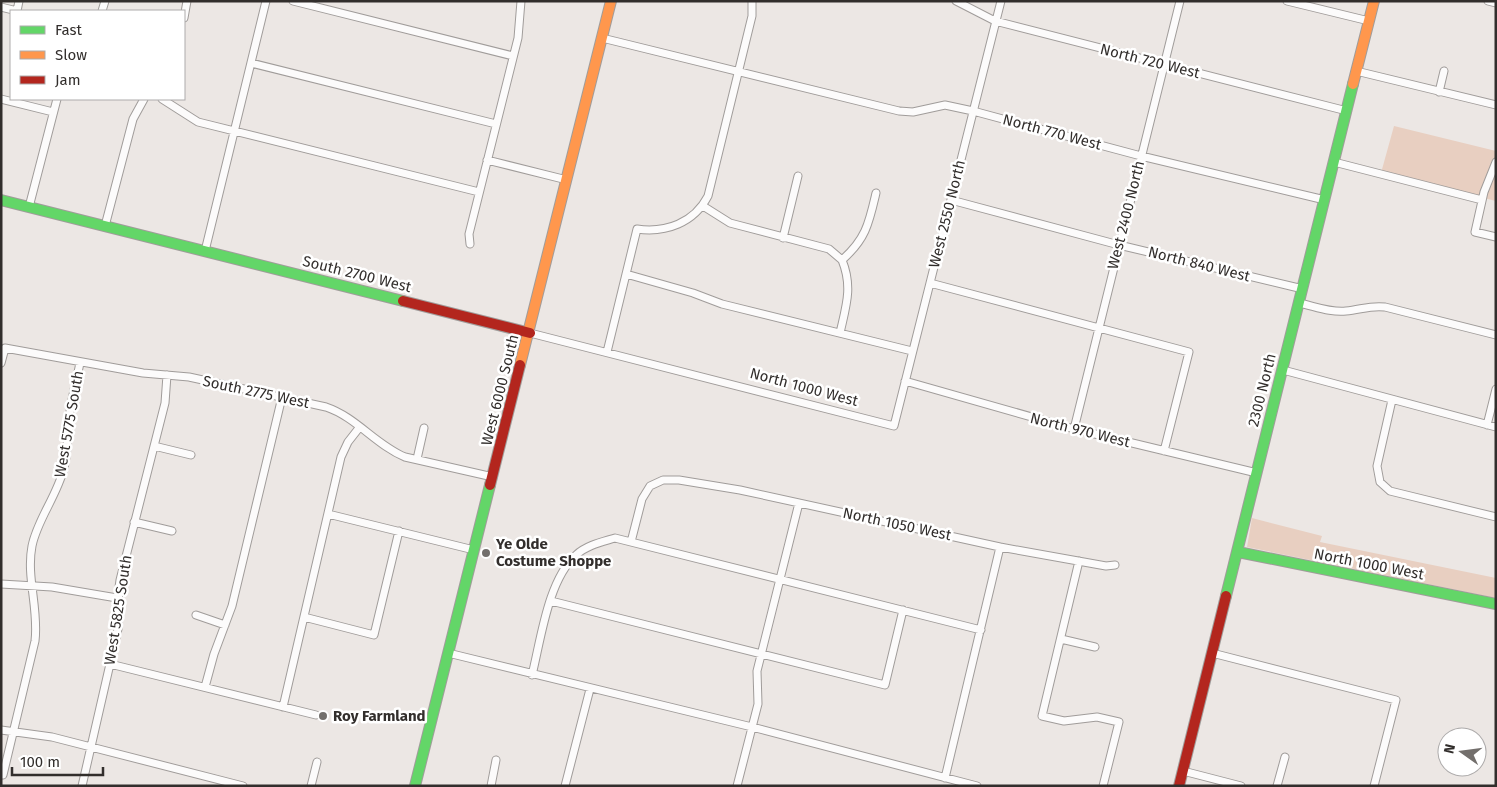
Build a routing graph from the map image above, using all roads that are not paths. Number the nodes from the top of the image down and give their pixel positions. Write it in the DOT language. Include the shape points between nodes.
graph roads {
  1 [pos="188,1"];
  2 [pos="266,1"];
  3 [pos="293,1"];
  4 [pos="521,1"];
  5 [pos="611,1"];
  6 [pos="752,1"];
  7 [pos="956,1"];
  8 [pos="1000,1"];
  9 [pos="1180,1"];
  10 [pos="1287,1"];
  11 [pos="1374,1"];
  12 [pos="1488,1"];
  13 [pos="1496,3"];
  14 [pos="185,14"];
  15 [pos="996,21"];
  16 [pos="1369,21"];
  17 [pos="602,38"];
  18 [pos="513,56"];
  19 [pos="251,63"];
  20 [pos="1164,65"];
  21 [pos="738,71"];
  22 [pos="1356,71"];
  23 [pos="1444,71"];
  24 [pos="1439,92"];
  25 [pos="1,99"];
  26 [pos="57,100"];
  27 [pos="143,100"];
  28 [pos="164,100"];
  29 [pos="1496,106"];
  30 [pos="973,111"];
  31 [pos="1347,111"];
  32 [pos="53,112"];
  33 [pos="496,124"];
  34 [pos="234,131"];
  35 [pos="1141,156"];
  36 [pos="487,160"];
  37 [pos="1334,162"];
  38 [pos="1496,162"];
  39 [pos="798,176"];
  40 [pos="567,180"];
  41 [pos="479,192"];
  42 [pos="876,193"];
  43 [pos="1,200"];
  44 [pos="950,200"];
  45 [pos="1325,200"];
  46 [pos="1482,200"];
  47 [pos="703,206"];
  48 [pos="29,207"];
  49 [pos="105,226"];
  50 [pos="1496,237"];
  51 [pos="783,238"];
  52 [pos="470,244"];
  53 [pos="1119,245"];
  54 [pos="205,252"];
  55 [pos="842,260"];
  56 [pos="626,274"];
  57 [pos="930,283"];
  58 [pos="1303,289"];
  59 [pos="1299,303"];
  60 [pos="1098,328"];
  61 [pos="530,333"];
  62 [pos="840,334"];
  63 [pos="1496,335"];
  64 [pos="912,351"];
  65 [pos="607,352"];
  66 [pos="1,363"];
  67 [pos="80,363"];
  68 [pos="1283,370"];
  69 [pos="168,375"];
  70 [pos="706,377"];
  71 [pos="905,381"];
  72 [pos="1496,389"];
  73 [pos="282,397"];
  74 [pos="1392,400"];
  75 [pos="1487,425"];
  76 [pos="894,426"];
  77 [pos="1496,427"];
  78 [pos="359,428"];
  79 [pos="424,428"];
  80 [pos="1074,429"];
  81 [pos="154,446"];
  82 [pos="1164,451"];
  83 [pos="191,455"];
  84 [pos="417,460"];
  85 [pos="1257,473"];
  86 [pos="492,477"];
  87 [pos="799,503"];
  88 [pos="328,514"];
  89 [pos="1496,517"];
  90 [pos="134,522"];
  91 [pos="172,531"];
  92 [pos="399,531"];
  93 [pos="631,542"];
  94 [pos="1000,547"];
  95 [pos="474,550"];
  96 [pos="1238,552"];
  97 [pos="1079,561"];
  98 [pos="1115,566"];
  99 [pos="780,580"];
  100 [pos="1,584"];
  101 [pos="34,587"];
  102 [pos="117,598"];
  103 [pos="551,601"];
  104 [pos="1496,604"];
  105 [pos="904,610"];
  106 [pos="196,615"];
  107 [pos="304,617"];
  108 [pos="225,625"];
  109 [pos="981,630"];
  110 [pos="1060,639"];
  111 [pos="1095,646"];
  112 [pos="448,653"];
  113 [pos="1212,653"];
  114 [pos="762,654"];
  115 [pos="110,664"];
  116 [pos="532,674"];
  117 [pos="205,688"];
  118 [pos="590,689"];
  119 [pos="283,707"];
  120 [pos="316,715"];
  121 [pos="752,727"];
  122 [pos="1,730"];
  123 [pos="14,730"];
  124 [pos="92,748"];
  125 [pos="1285,757"];
  126 [pos="496,760"];
  127 [pos="318,762"];
  128 [pos="1182,771"];
  129 [pos="3,775"];
  130 [pos="945,778"];
  131 [pos="82,786"];
  132 [pos="244,786"];
  133 [pos="311,786"];
  134 [pos="416,786"];
  135 [pos="491,786"];
  136 [pos="564,786"];
  137 [pos="737,786"];
  138 [pos="977,786"];
  139 [pos="1103,786"];
  140 [pos="1179,786"];
  141 [pos="1241,786"];
  142 [pos="1277,786"];
  143 [pos="1374,786"];
  1 -- 14 [label="street"];
  2 -- 19 [label="street"];
  3 -- 18 [label="street"];
  4 -- 18 [label="street"];
  5 -- 17 [label="street, West 6000 South"];
  6 -- 21 [label="street" via="752,16"];
  7 -- 15 [label="street, North 720 West"];
  8 -- 15 [label="street, West 2550 North"];
  9 -- 20 [label="street, West 2400 North"];
  10 -- 16 [label="street"];
  11 -- 16 [label="street, 2300 North"];
  12 -- 13 [label="street"];
  15 -- 20 [label="street, North 720 West"];
  15 -- 30 [label="street, West 2550 North"];
  16 -- 22 [label="street, 2300 North"];
  17 -- 21 [label="street, North 770 West"];
  17 -- 40 [label="street, West 6000 South"];
  18 -- 33 [label="street"];
  19 -- 33 [label="street"];
  19 -- 34 [label="street"];
  20 -- 31 [label="street, North 720 West"];
  20 -- 35 [label="street, West 2400 North"];
  21 -- 30 [label="street, North 770 West" via="899,111 913,112 945,105"];
  21 -- 47 [label="street"];
  22 -- 24 [label="street"];
  22 -- 31 [label="street, 2300 North"];
  23 -- 24 [label="street"];
  24 -- 29 [label="street"];
  25 -- 32 [label="street"];
  26 -- 32 [label="street"];
  27 -- 49 [label="street" via="133,119"];
  28 -- 34 [label="street" via="198,122"];
  30 -- 35 [label="street, North 770 West"];
  30 -- 44 [label="street, West 2550 North"];
  31 -- 37 [label="street, 2300 North"];
  32 -- 48 [label="street"];
  33 -- 36 [label="street"];
  34 -- 41 [label="street"];
  34 -- 54 [label="street"];
  35 -- 45 [label="street, North 770 West"];
  35 -- 53 [label="street, West 2400 North"];
  36 -- 40 [label="street"];
  36 -- 41 [label="street"];
  37 -- 45 [label="street, 2300 North"];
  37 -- 46 [label="street"];
  38 -- 46 [label="street"];
  39 -- 51 [label="street"];
  40 -- 61 [label="street, West 6000 South"];
  41 -- 52 [label="street" via="468,234"];
  42 -- 55 [label="street" via="867,229 860,242"];
  43 -- 48 [label="street, South 2700 West"];
  44 -- 53 [label="street, North 840 West"];
  44 -- 57 [label="street, West 2550 North"];
  45 -- 58 [label="street, 2300 North"];
  46 -- 50 [label="street" via="1474,232"];
  47 -- 51 [label="street" via="730,223"];
  47 -- 56 [label="street" via="684,223 650,231 637,229"];
  48 -- 49 [label="street, South 2700 West"];
  49 -- 54 [label="street, South 2700 West"];
  51 -- 55 [label="street" via="829,249"];
  53 -- 58 [label="street, North 840 West"];
  53 -- 60 [label="street, West 2400 North"];
  54 -- 61 [label="street, South 2700 West"];
  55 -- 62 [label="street" via="848,275 848,298"];
  56 -- 62 [label="street" via="722,304"];
  56 -- 65 [label="street"];
  57 -- 60 [label="street"];
  57 -- 64 [label="street, West 2550 North"];
  58 -- 59 [label="street, 2300 North"];
  59 -- 63 [label="street" via="1335,311 1385,306"];
  59 -- 68 [label="street, 2300 North"];
  60 -- 80 [label="street, West 2400 North"];
  60 -- 82 [label="street" via="1189,352"];
  61 -- 65 [label="street, South 2700 West"];
  61 -- 86 [label="street, West 6000 South"];
  62 -- 64 [label="street"];
  64 -- 71 [label="street, West 2550 North"];
  65 -- 70 [label="street, South 2700 West"];
  66 -- 67 [label="street, South 2775 West" via="5,348"];
  67 -- 69 [label="street, South 2775 West"];
  67 -- 101 [label="street, West 5775 South" via="68,421 64,468 36,530 32,547"];
  68 -- 74 [label="street"];
  68 -- 85 [label="street, 2300 North"];
  69 -- 73 [label="street, South 2775 West"];
  69 -- 81 [label="street, West 5825 South"];
  70 -- 76 [label="street, North 1000 West"];
  71 -- 76 [label="street, West 2550 North"];
  71 -- 80 [label="street, North 970 West"];
  72 -- 75 [label="street"];
  73 -- 78 [label="street, South 2775 West" via="336,410"];
  73 -- 108 [label="street"];
  74 -- 75 [label="street"];
  74 -- 89 [label="street" via="1377,466 1380,482 1390,491"];
  75 -- 77 [label="street"];
  78 -- 84 [label="street, South 2775 West" via="391,451"];
  78 -- 88 [label="street" via="341,457"];
  79 -- 84 [label="street"];
  80 -- 82 [label="street, North 970 West"];
  81 -- 83 [label="street"];
  81 -- 90 [label="street, West 5825 South"];
  82 -- 85 [label="street, North 970 West"];
  84 -- 86 [label="street, South 2775 West"];
  85 -- 96 [label="street, 2300 North"];
  86 -- 95 [label="street, West 6000 South"];
  87 -- 93 [label="street, North 1050 West" via="679,480 664,480 650,486 642,499"];
  87 -- 94 [label="street, North 1050 West"];
  87 -- 99 [label="street"];
  88 -- 92 [label="street"];
  88 -- 107 [label="street"];
  90 -- 91 [label="street"];
  90 -- 102 [label="street, West 5825 South"];
  92 -- 95 [label="street"];
  92 -- 107 [label="street" via="374,635"];
  93 -- 99 [label="street"];
  93 -- 103 [label="street" via="615,538 596,543 577,554 564,568"];
  94 -- 97 [label="street, North 1050 West"];
  94 -- 109 [label="street"];
  95 -- 112 [label="street, West 6000 South"];
  96 -- 104 [label="street, North 1000 West"];
  96 -- 113 [label="street, 2300 North"];
  97 -- 98 [label="street, North 1050 West"];
  97 -- 110 [label="street"];
  99 -- 105 [label="street"];
  99 -- 114 [label="street"];
  100 -- 101 [label="street"];
  101 -- 102 [label="street"];
  101 -- 123 [label="street, West 5775 South" via="38,624"];
  102 -- 115 [label="street, West 5825 South" via="118,629"];
  103 -- 114 [label="street"];
  103 -- 116 [label="street"];
  105 -- 109 [label="street"];
  105 -- 114 [label="street" via="885,685"];
  106 -- 108 [label="street"];
  107 -- 119 [label="street"];
  108 -- 117 [label="street"];
  109 -- 130 [label="street"];
  110 -- 111 [label="street"];
  110 -- 139 [label="street" via="1042,716 1064,721 1097,717 1119,722"];
  112 -- 116 [label="street"];
  112 -- 134 [label="street, West 6000 South"];
  113 -- 128 [label="street, 2300 North"];
  113 -- 143 [label="street" via="1396,700"];
  114 -- 121 [label="street" via="757,671 758,704"];
  115 -- 117 [label="street"];
  115 -- 124 [label="street, West 5825 South"];
  116 -- 118 [label="street"];
  117 -- 119 [label="street"];
  118 -- 121 [label="street"];
  118 -- 136 [label="street"];
  119 -- 120 [label="street"];
  121 -- 130 [label="street"];
  121 -- 137 [label="street"];
  122 -- 123 [label="street"];
  123 -- 124 [label="street"];
  123 -- 129 [label="street, West 5775 South"];
  124 -- 131 [label="street, West 5825 South"];
  124 -- 132 [label="street"];
  125 -- 142 [label="street"];
  126 -- 135 [label="street"];
  127 -- 133 [label="street"];
  128 -- 140 [label="street, 2300 North"];
  128 -- 141 [label="street"];
  130 -- 138 [label="street"];
}
